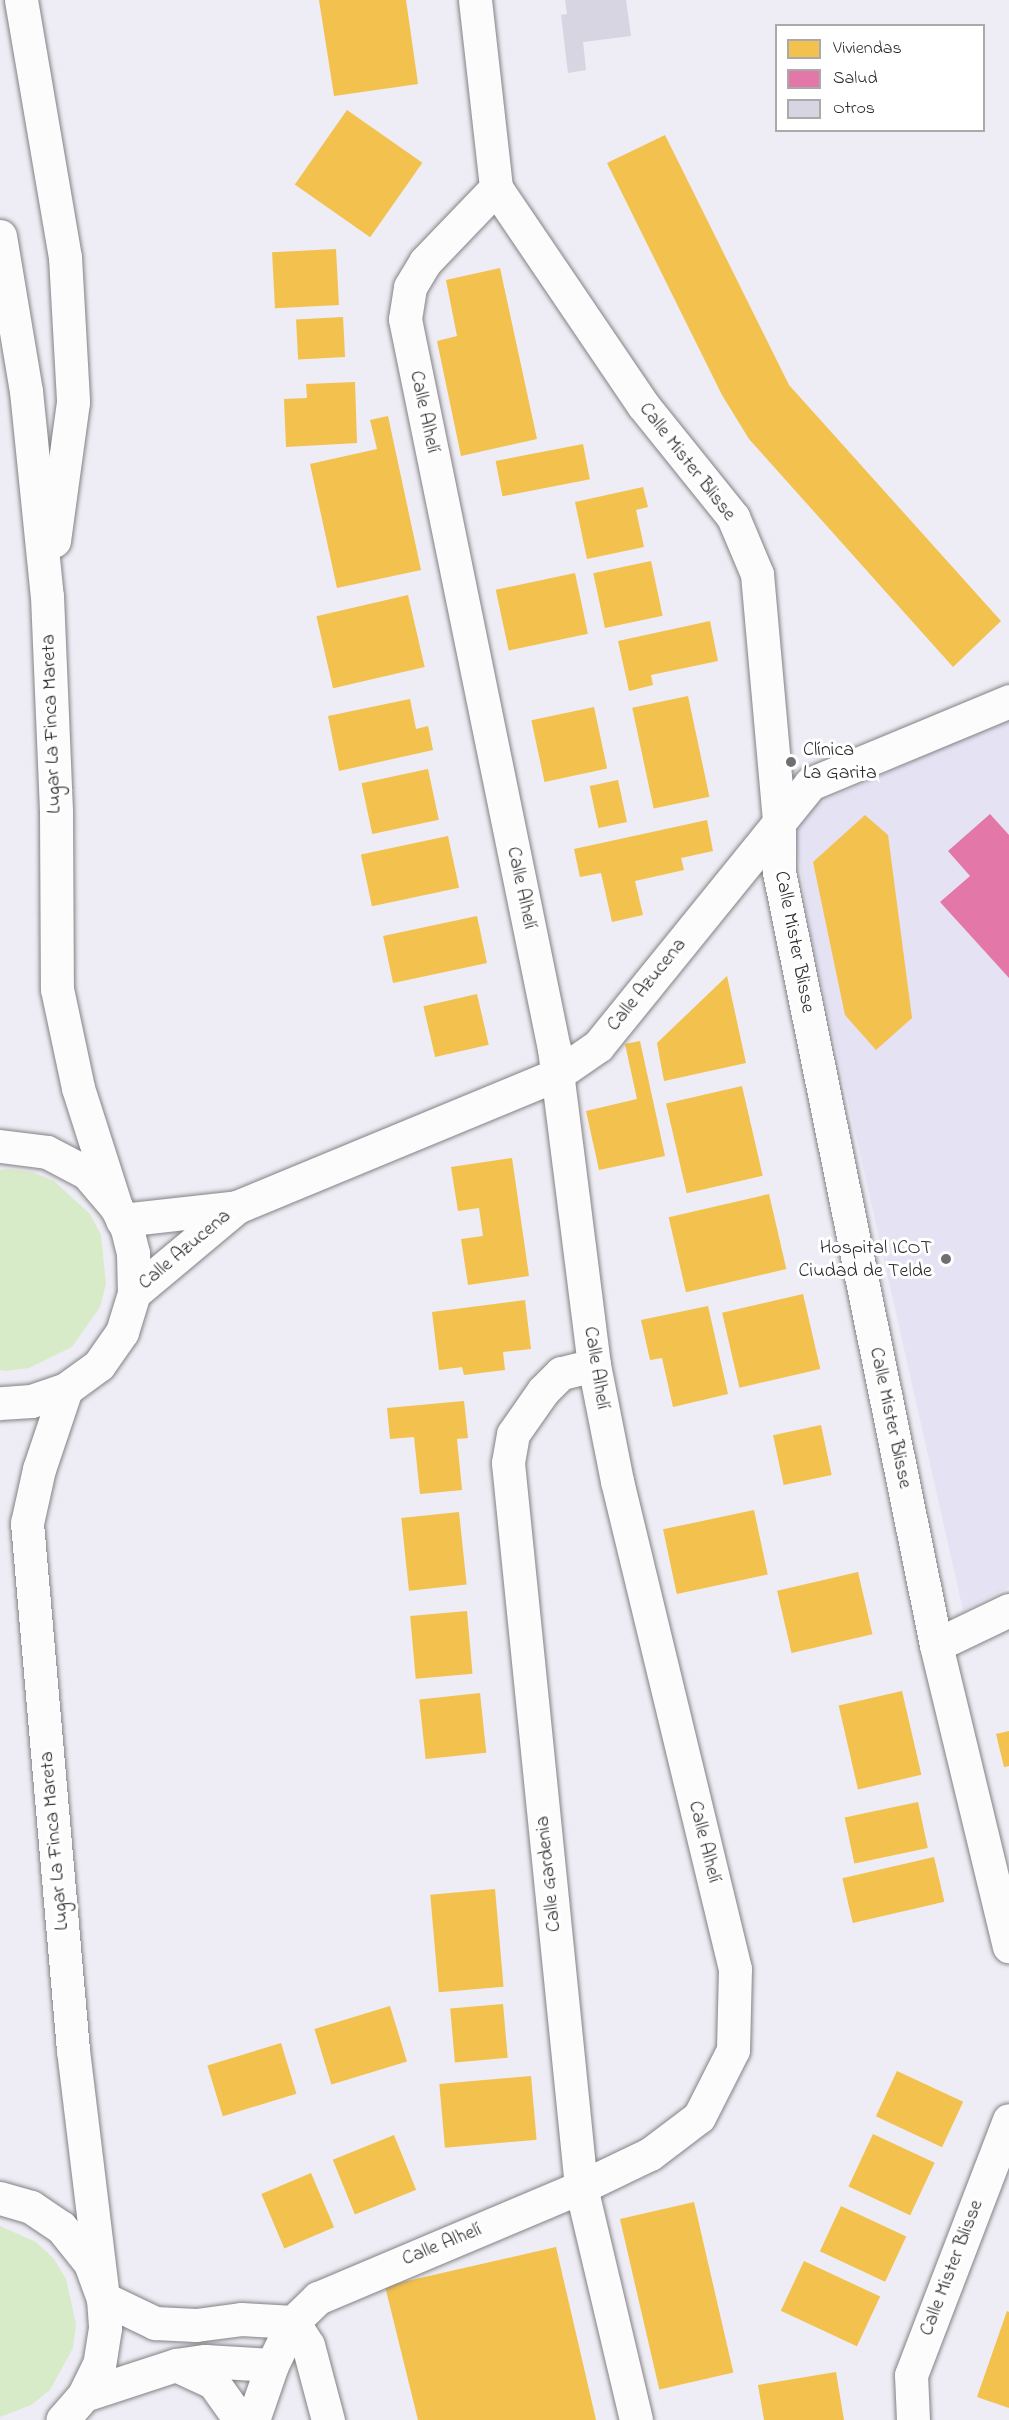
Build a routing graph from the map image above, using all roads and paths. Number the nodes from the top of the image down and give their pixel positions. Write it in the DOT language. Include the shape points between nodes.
graph roads {
  1 [pos="21,0"];
  2 [pos="475,0"];
  3 [pos="496,188"];
  4 [pos="0,236"];
  5 [pos="47,596"];
  6 [pos="1009,701"];
  7 [pos="779,819"];
  8 [pos="556,1075"];
  9 [pos="0,1146"];
  10 [pos="237,1207"];
  11 [pos="119,1213"];
  12 [pos="134,1293"];
  13 [pos="594,1365"];
  14 [pos="66,1389"];
  15 [pos="0,1403"];
  16 [pos="1009,1610"];
  17 [pos="936,1645"];
  18 [pos="1009,1946"];
  19 [pos="1009,2120"];
  20 [pos="581,2187"];
  21 [pos="0,2198"];
  22 [pos="103,2298"];
  23 [pos="293,2322"];
  24 [pos="176,2365"];
  25 [pos="272,2365"];
  26 [pos="84,2395"];
  27 [pos="62,2420"];
  28 [pos="240,2420"];
  29 [pos="253,2420"];
  30 [pos="328,2420"];
  31 [pos="636,2420"];
  32 [pos="913,2420"];
  1 -- 5 [label="street" via="65,257 73,402"];
  2 -- 3 [label="street, Calle Mister Blisse"];
  3 -- 7 [label="street, Calle Mister Blisse" via="643,405 733,517 757,574"];
  3 -- 8 [label="street, Calle Alhelí" via="425,262 410,287 405,319 554,1049"];
  4 -- 5 [label="street, Lugar La Finca Mareta" via="26,391"];
  5 -- 11 [label="street, Lugar La Finca Mareta" via="56,811 57,989 78,1088"];
  6 -- 7 [label="street, Calle Azucena" via="810,784"];
  7 -- 8 [label="street, Calle Azucena" via="598,1046"];
  7 -- 17 [label="street, Calle Mister Blisse" via="781,884"];
  8 -- 10 [label="street, Calle Azucena"];
  8 -- 13 [label="street, Calle Alhelí"];
  9 -- 11 [label="street, Lugar La Finca Mareta" via="47,1152 87,1173"];
  10 -- 11 [label="street, Calle Azucena"];
  10 -- 12 [label="street, Calle Azucena"];
  11 -- 12 [label="street, Lugar La Finca Mareta" via="133,1253"];
  12 -- 14 [label="street, Lugar La Finca Mareta" via="122,1332 99,1365"];
  13 -- 20 [label="street, Calle Gardenia" via="561,1373 543,1391 513,1434 508,1464"];
  13 -- 20 [label="street, Calle Alhelí" via="616,1480 735,1969 733,2050 699,2117 650,2154"];
  14 -- 15 [label="street, Lugar La Finca Mareta" via="31,1401"];
  14 -- 22 [label="street, Lugar La Finca Mareta" via="39,1469 27,1523 73,2050"];
  16 -- 17 [label="street"];
  17 -- 18 [label="street, Calle Mister Blisse"];
  19 -- 32 [label="street, Calle Mister Blisse" via="911,2375"];
  20 -- 23 [label="street, Calle Alhelí" via="343,2285 318,2298"];
  20 -- 31 [label="street, Calle Gardenia"];
  21 -- 22 [label="street" via="31,2207 61,2227 90,2263"];
  22 -- 23 [label="street" via="155,2323 196,2325 241,2319"];
  22 -- 26 [label="street" via="105,2328 99,2364"];
  23 -- 25 [label="street"];
  23 -- 30 [label="street" via="308,2345"];
  24 -- 25 [label="street" via="205,2361"];
  24 -- 26 [label="street"];
  24 -- 28 [label="street" via="213,2382"];
  25 -- 29 [label="street"];
  26 -- 27 [label="street"];
}
